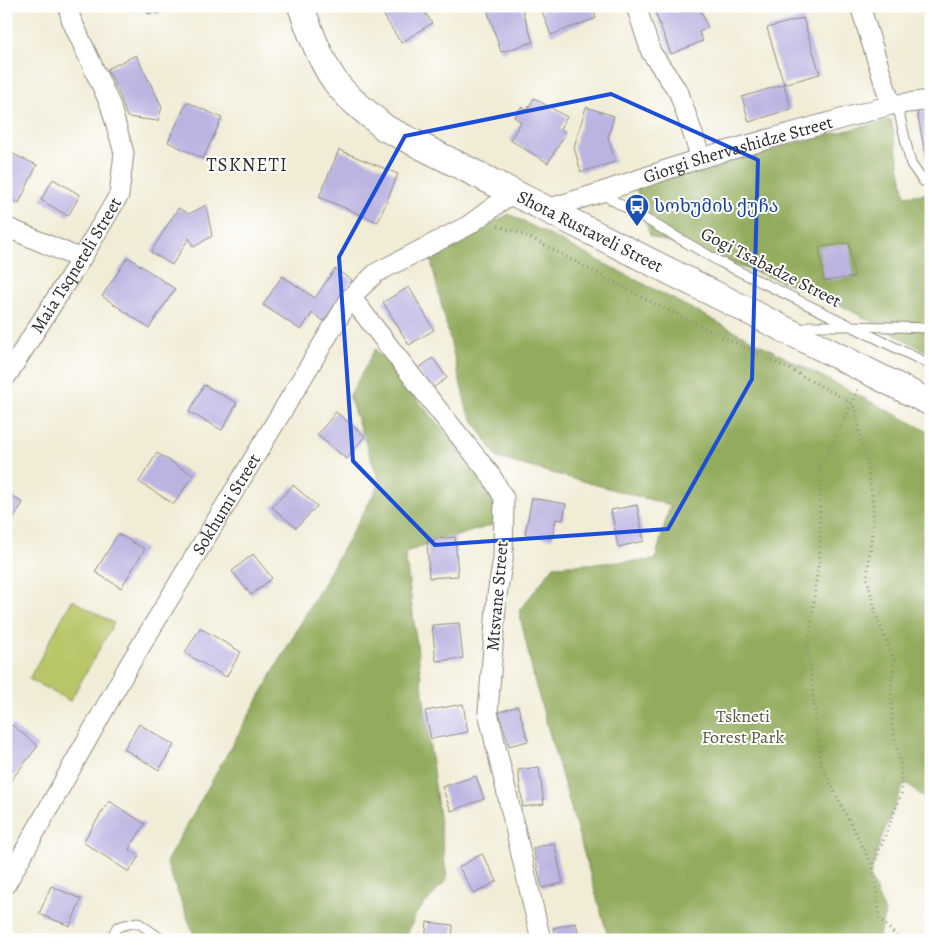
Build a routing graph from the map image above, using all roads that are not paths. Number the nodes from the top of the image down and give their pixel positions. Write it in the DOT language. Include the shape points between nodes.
graph roads {
  1 [pos="68,6"];
  2 [pos="301,6"];
  3 [pos="636,6"];
  4 [pos="860,6"];
  5 [pos="931,100"];
  6 [pos="894,105"];
  7 [pos="700,158"];
  8 [pos="931,180"];
  9 [pos="514,192"];
  10 [pos="599,193"];
  11 [pos="547,208"];
  12 [pos="6,227"];
  13 [pos="81,259"];
  14 [pos="351,297"];
  15 [pos="849,326"];
  16 [pos="931,328"];
  17 [pos="796,335"];
  18 [pos="931,365"];
  19 [pos="6,377"];
  20 [pos="931,403"];
  21 [pos="6,884"];
  22 [pos="110,940"];
  23 [pos="163,940"];
  24 [pos="541,940"];
  1 -- 13 [label="street, Maia Tsqneteli Street" via="110,104 124,153 119,195"];
  2 -- 9 [label="main road, Shota Rustaveli Street" via="332,77 347,95 385,128"];
  3 -- 7 [label="street" via="651,52 679,93"];
  4 -- 6 [label="street"];
  5 -- 6 [label="street, Giorgi Shervashidze Street"];
  6 -- 7 [label="street, Giorgi Shervashidze Street"];
  6 -- 8 [label="lane" via="911,164 923,182"];
  7 -- 10 [label="street, Giorgi Shervashidze Street"];
  9 -- 11 [label="main road, Shota Rustaveli Street"];
  9 -- 14 [label="street, Sokhumi Street" via="469,226 376,273"];
  10 -- 11 [label="street, Giorgi Shervashidze Street"];
  10 -- 15 [label="lane, Gogi Tsabadze Street" via="720,262"];
  11 -- 17 [label="main road, Shota Rustaveli Street"];
  12 -- 13 [label="street"];
  13 -- 19 [label="street, Maia Tsqneteli Street"];
  14 -- 21 [label="street, Sokhumi Street" via="128,667"];
  14 -- 24 [label="street, Mtsvane Street" via="490,474 504,498 502,560 496,595 488,712"];
  15 -- 16 [label="lane"];
  15 -- 17 [label="lane" via="809,326"];
  15 -- 18 [label="lane, Gogi Tsabadze Street"];
  17 -- 20 [label="main road, Shota Rustaveli Street"];
  22 -- 23 [label="lane" via="117,927 137,922"];
}
